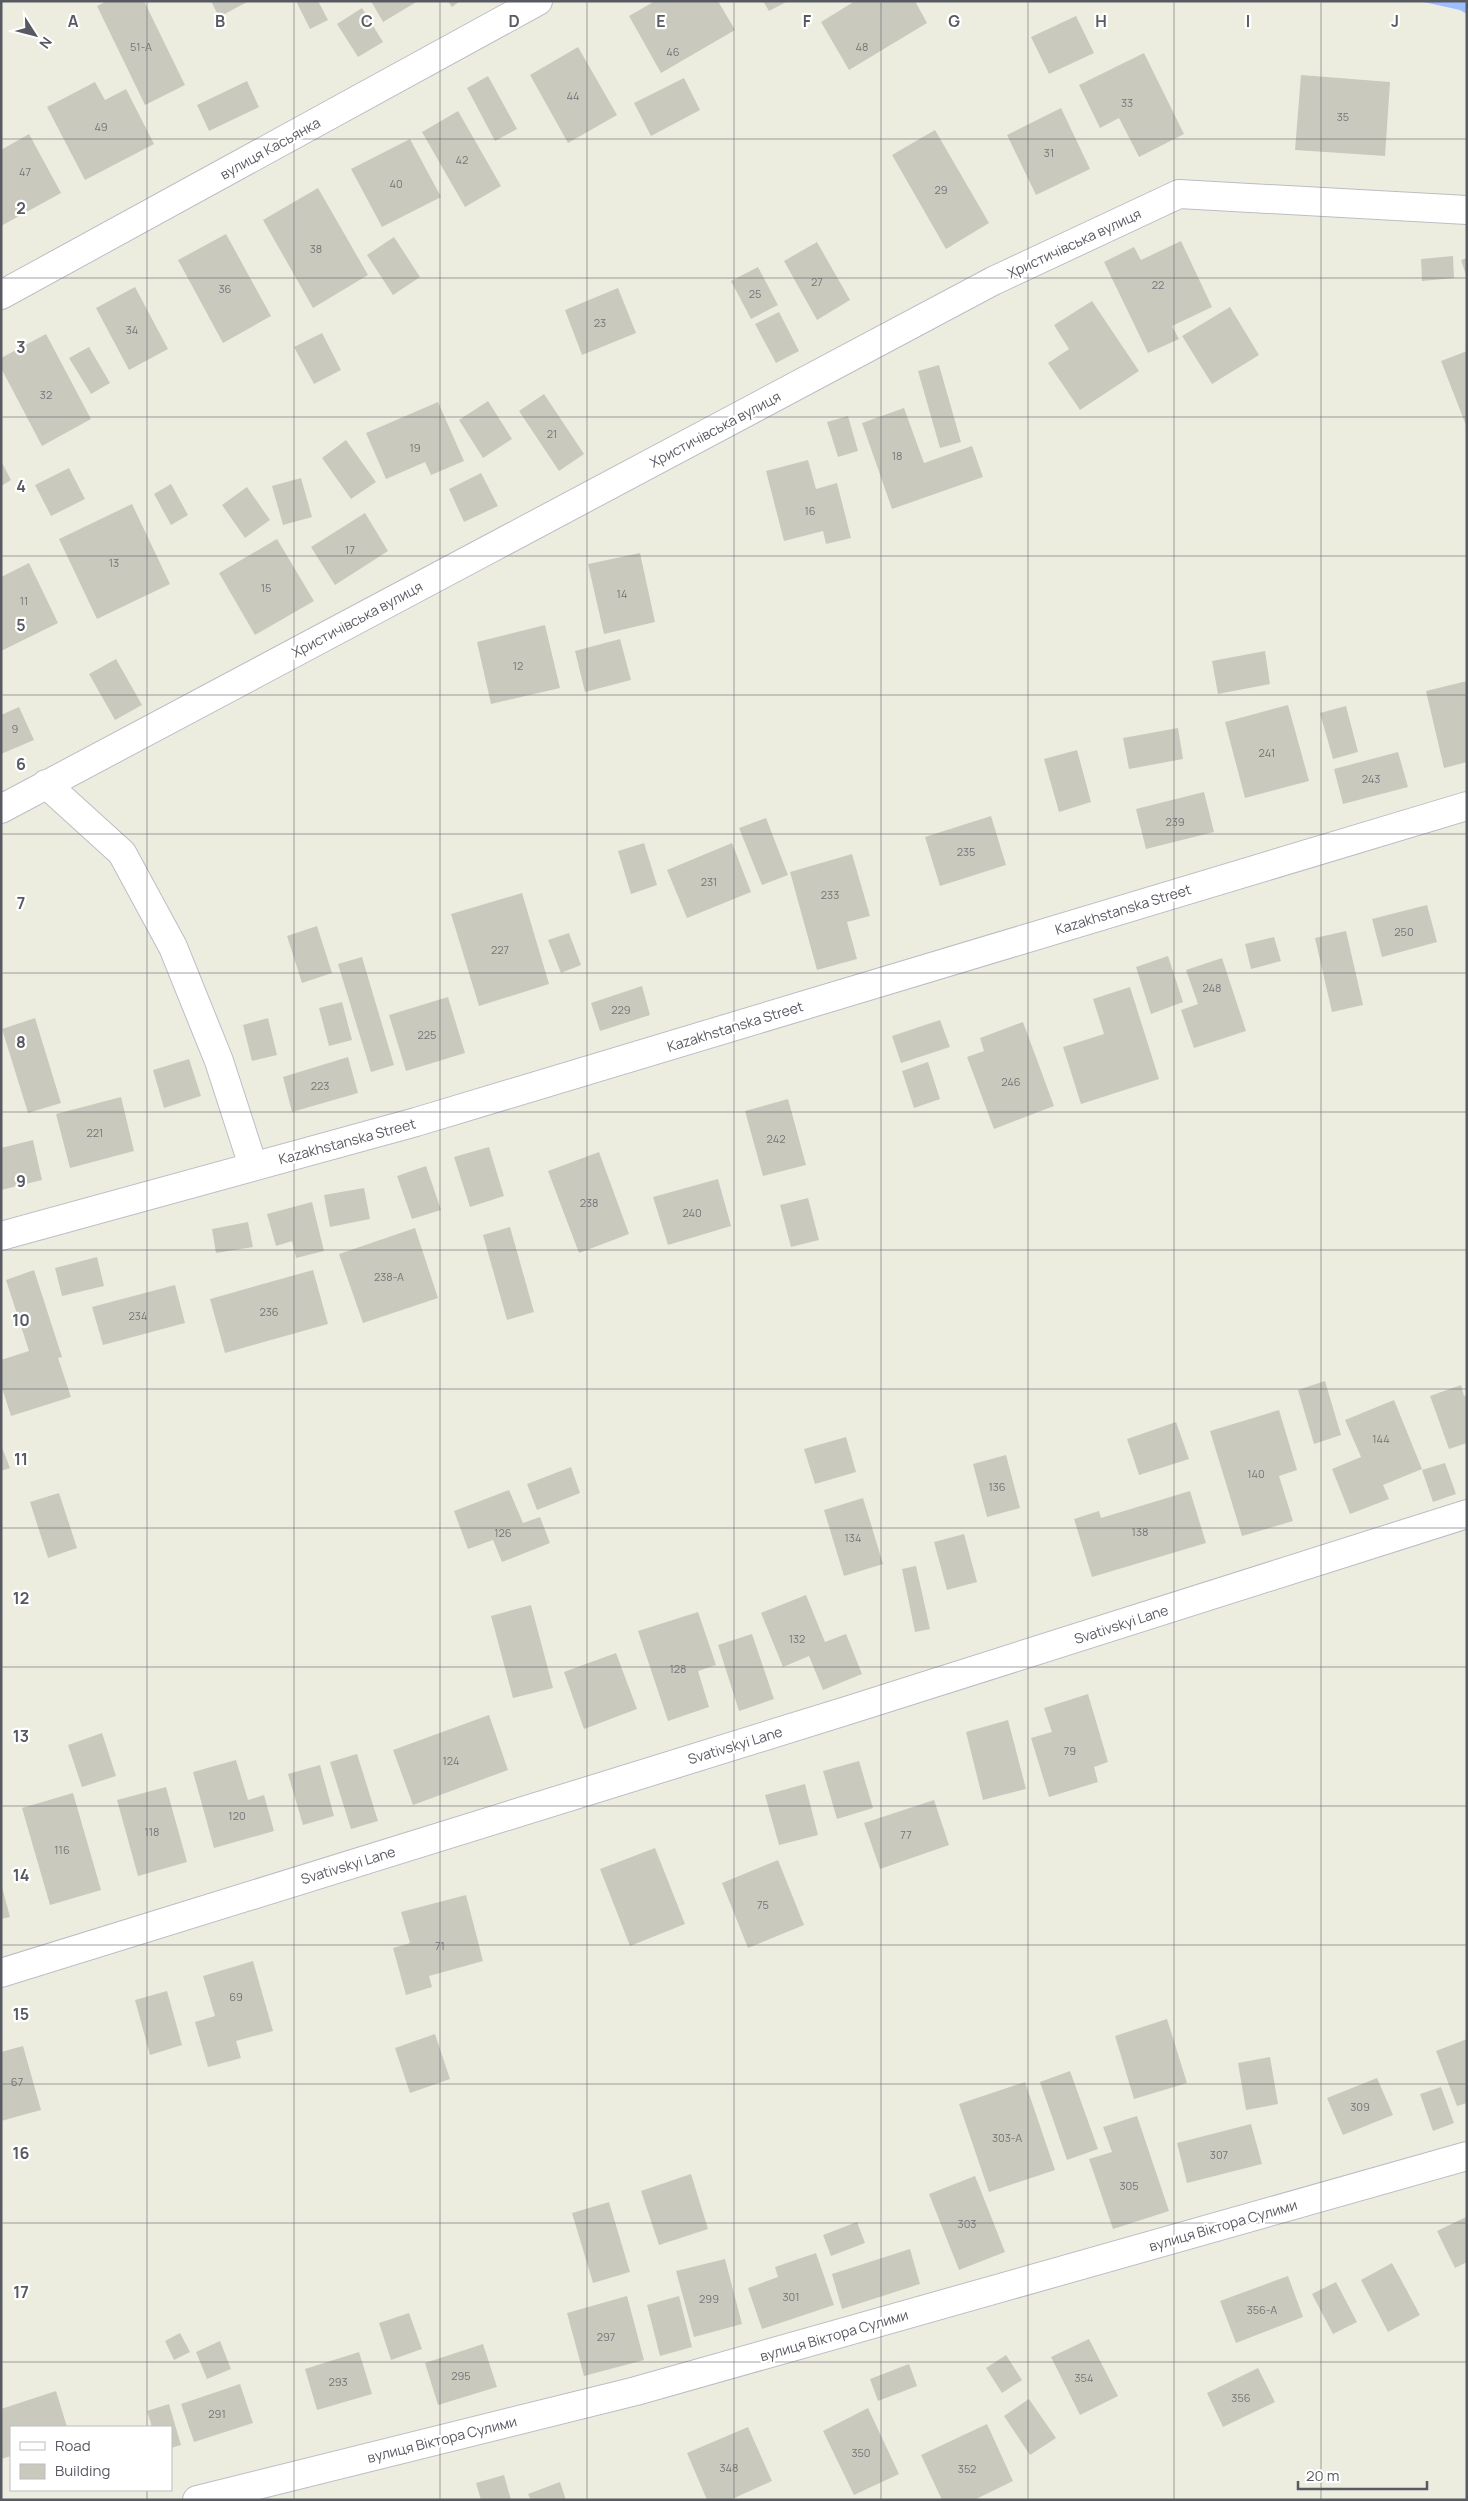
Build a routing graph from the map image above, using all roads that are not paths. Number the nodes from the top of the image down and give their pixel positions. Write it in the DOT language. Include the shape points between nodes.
graph roads {
  1 [pos="538,1"];
  2 [pos="1467,210"];
  3 [pos="1,295"];
  4 [pos="46,784"];
  5 [pos="1467,806"];
  6 [pos="1,809"];
  7 [pos="253,1166"];
  8 [pos="1,1236"];
  9 [pos="1467,1514"];
  10 [pos="1,1973"];
  11 [pos="1467,2156"];
  12 [pos="197,2500"];
  1 -- 3 [label="street, вулиця Касьянка"];
  2 -- 4 [label="street, Христичівська вулиця" via="1179,194 992,280"];
  4 -- 6 [label="street, Христичівська вулиця"];
  4 -- 7 [label="street" via="122,853 173,946 219,1061"];
  5 -- 7 [label="street, Kazakhstanska Street" via="416,1122"];
  7 -- 8 [label="street, Kazakhstanska Street"];
  9 -- 10 [label="street, Svativskyi Lane"];
  11 -- 12 [label="street, вулиця Віктора Сулими" via="636,2391"];
}
